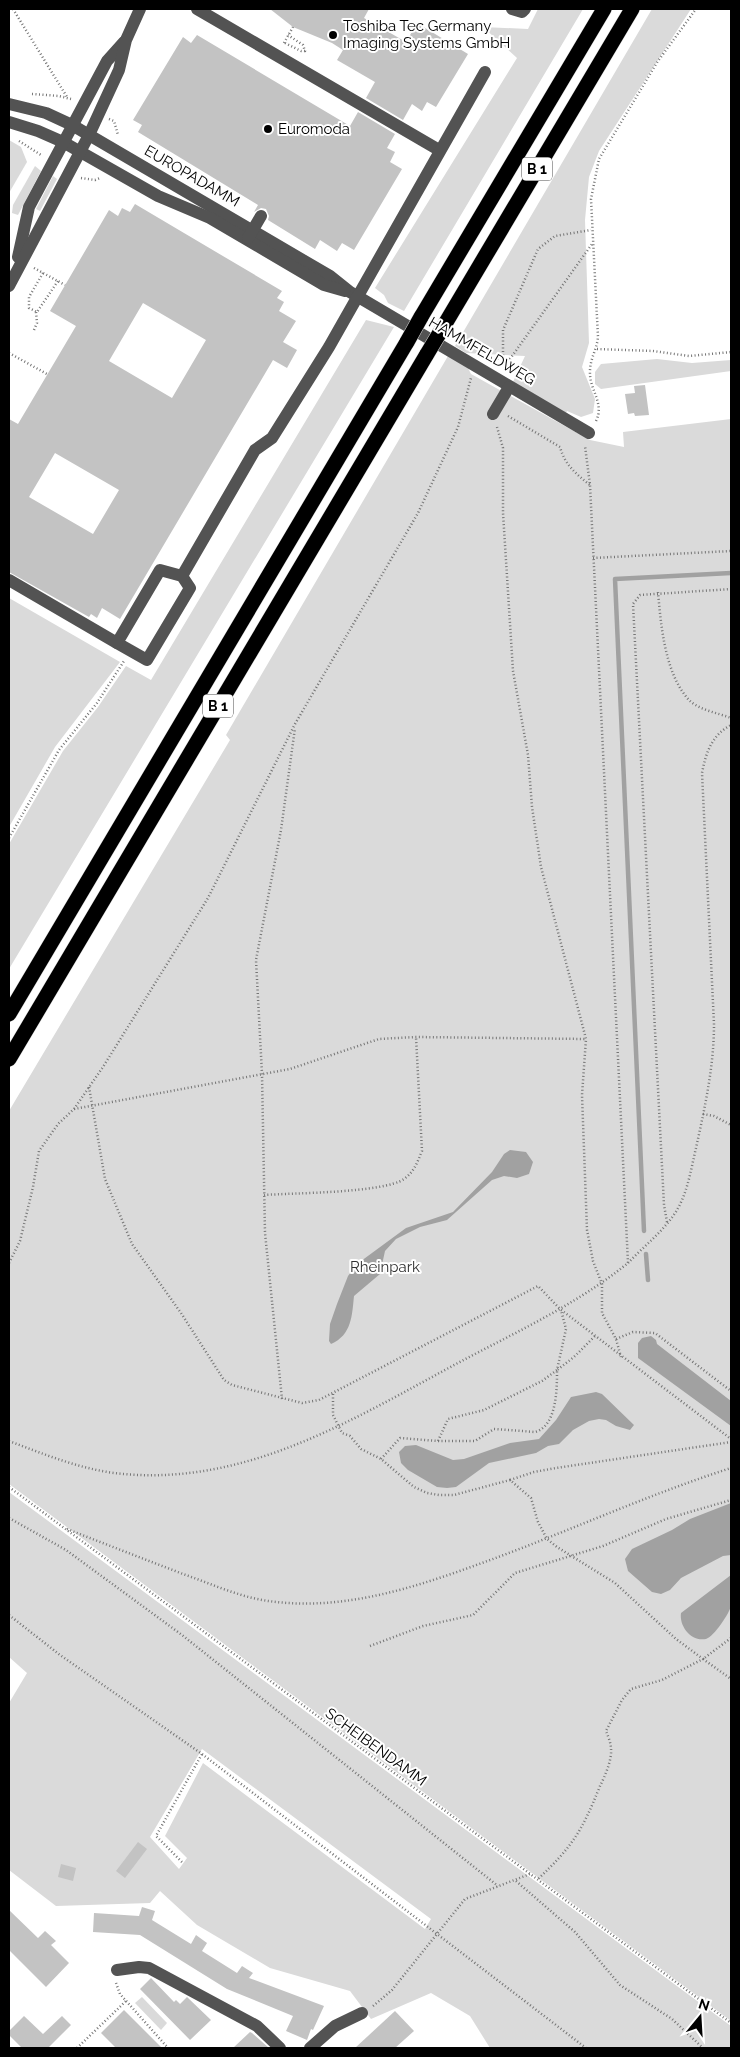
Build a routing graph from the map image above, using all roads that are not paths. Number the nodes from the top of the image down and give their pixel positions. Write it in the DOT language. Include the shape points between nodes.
graph roads {
  1 [pos="140,9"];
  2 [pos="197,9"];
  3 [pos="512,9"];
  4 [pos="525,9"];
  5 [pos="604,9"];
  6 [pos="632,9"];
  7 [pos="126,40"];
  8 [pos="485,72"];
  9 [pos="9,104"];
  10 [pos="9,122"];
  11 [pos="72,125"];
  12 [pos="89,135"];
  13 [pos="62,142"];
  14 [pos="439,150"];
  15 [pos="80,152"];
  16 [pos="261,216"];
  17 [pos="250,235"];
  18 [pos="18,266"];
  19 [pos="9,286"];
  20 [pos="354,294"];
  21 [pos="506,384"];
  22 [pos="494,412"];
  23 [pos="589,433"];
  24 [pos="182,576"];
  25 [pos="9,580"];
  26 [pos="118,643"];
  27 [pos="9,1014"];
  28 [pos="9,1059"];
  29 [pos="117,1970"];
  30 [pos="362,2013"];
  31 [pos="280,2048"];
  32 [pos="310,2048"];
  1 -- 7 [label="street"];
  2 -- 14 [label="street"];
  3 -- 4 [label="street" via="522,12"];
  5 -- 27 [label="highway, B 1, bridge"];
  6 -- 28 [label="highway, B 1, bridge"];
  7 -- 11 [label="street" via="107,61"];
  7 -- 12 [label="street" via="119,70"];
  8 -- 14 [label="street"];
  9 -- 11 [label="street, EUROPADAMM" via="46,113"];
  10 -- 13 [label="street, EUROPADAMM"];
  11 -- 12 [label="street, EUROPADAMM"];
  11 -- 13 [label="street"];
  12 -- 15 [label="street"];
  12 -- 17 [label="street, EUROPADAMM"];
  13 -- 15 [label="street, EUROPADAMM"];
  13 -- 18 [label="street" via="29,208"];
  14 -- 20 [label="street"];
  15 -- 17 [label="street, EUROPADAMM" via="158,196"];
  15 -- 18 [label="street"];
  16 -- 17 [label="street"];
  17 -- 20 [label="street, EUROPADAMM" via="330,276"];
  18 -- 19 [label="street"];
  20 -- 21 [label="street, HAMMFELDWEG"];
  20 -- 24 [label="street" via="272,438 255,450"];
  21 -- 22 [label="street"];
  21 -- 23 [label="street, HAMMFELDWEG"];
  24 -- 26 [label="street" via="160,570"];
  24 -- 26 [label="street" via="190,588 147,660"];
  25 -- 26 [label="street"];
  29 -- 31 [label="street" via="149,1968 256,2026"];
  30 -- 32 [label="street" via="335,2026"];
}
